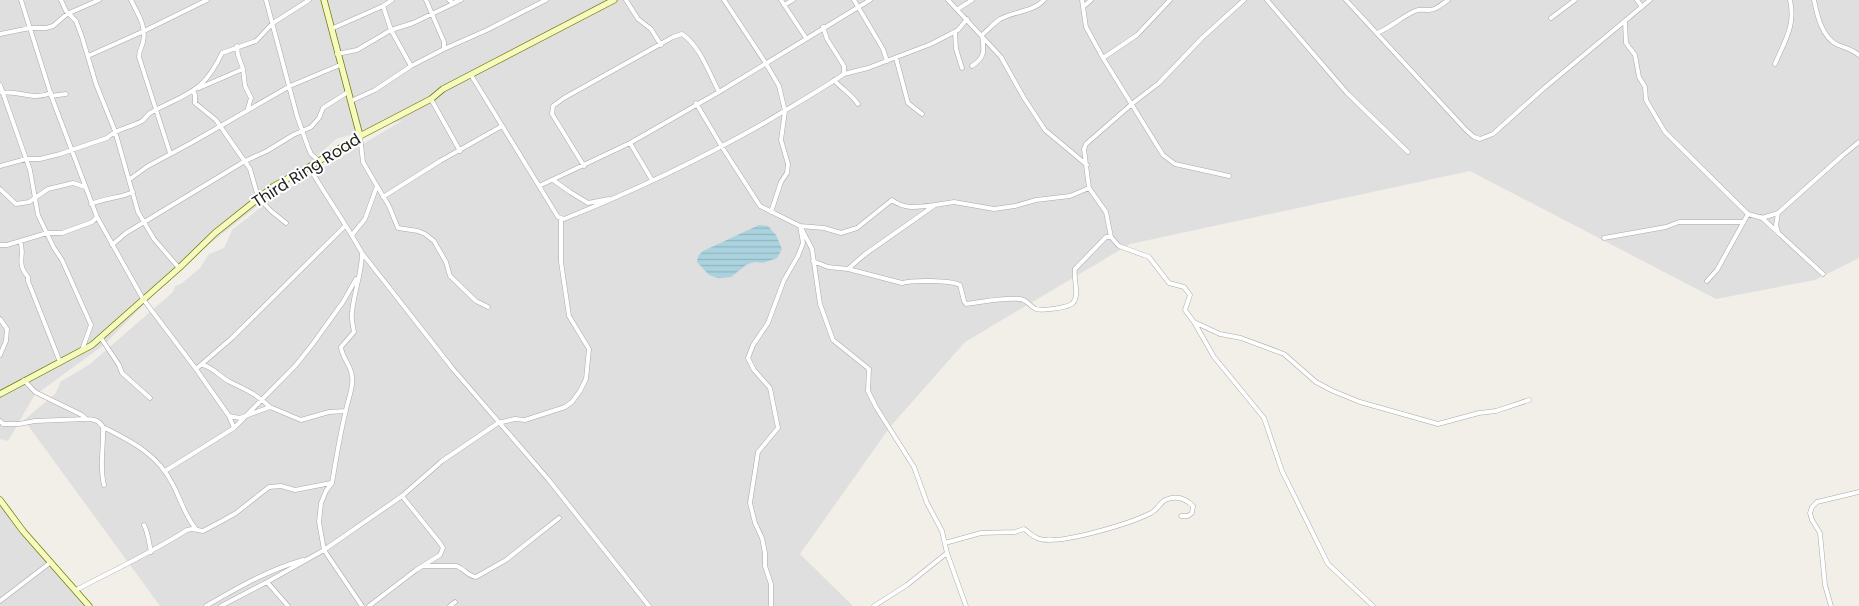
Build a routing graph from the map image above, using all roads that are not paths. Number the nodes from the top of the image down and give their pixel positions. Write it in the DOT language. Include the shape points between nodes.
graph roads {
  1 [pos="21,0"];
  2 [pos="61,0"];
  3 [pos="99,0"];
  4 [pos="131,0"];
  5 [pos="207,0"];
  6 [pos="266,0"];
  7 [pos="309,0"];
  8 [pos="324,0"];
  9 [pos="392,0"];
  10 [pos="426,0"];
  11 [pos="449,0"];
  12 [pos="546,0"];
  13 [pos="614,0"];
  14 [pos="626,0"];
  15 [pos="781,0"];
  16 [pos="793,0"];
  17 [pos="854,0"];
  18 [pos="870,0"];
  19 [pos="948,0"];
  20 [pos="972,0"];
  21 [pos="1044,0"];
  22 [pos="1082,0"];
  23 [pos="1091,0"];
  24 [pos="1170,0"];
  25 [pos="1244,0"];
  26 [pos="1267,0"];
  27 [pos="1346,0"];
  28 [pos="1448,0"];
  29 [pos="1575,0"];
  30 [pos="1637,0"];
  31 [pos="1650,0"];
  32 [pos="1790,0"];
  33 [pos="1814,0"];
  34 [pos="459,1"];
  35 [pos="726,1"];
  36 [pos="784,5"];
  37 [pos="382,6"];
  38 [pos="1084,6"];
  39 [pos="858,7"];
  40 [pos="1642,7"];
  41 [pos="958,9"];
  42 [pos="69,13"];
  43 [pos="431,13"];
  44 [pos="1551,18"];
  45 [pos="967,19"];
  46 [pos="1624,22"];
  47 [pos="273,23"];
  48 [pos="824,27"];
  49 [pos="30,28"];
  50 [pos="331,29"];
  51 [pos="391,30"];
  52 [pos="144,31"];
  53 [pos="955,32"];
  54 [pos="1377,32"];
  55 [pos="0,34"];
  56 [pos="982,35"];
  57 [pos="806,38"];
  58 [pos="444,42"];
  59 [pos="661,45"];
  60 [pos="237,46"];
  61 [pos="452,46"];
  62 [pos="444,49"];
  63 [pos="337,54"];
  64 [pos="1859,55"];
  65 [pos="88,56"];
  66 [pos="896,58"];
  67 [pos="1103,58"];
  68 [pos="887,61"];
  69 [pos="765,62"];
  70 [pos="1776,64"];
  71 [pos="340,65"];
  72 [pos="411,66"];
  73 [pos="972,66"];
  74 [pos="962,68"];
  75 [pos="243,69"];
  76 [pos="844,74"];
  77 [pos="472,75"];
  78 [pos="834,80"];
  79 [pos="0,85"];
  80 [pos="290,86"];
  81 [pos="195,90"];
  82 [pos="348,92"];
  83 [pos="719,92"];
  84 [pos="2,93"];
  85 [pos="66,94"];
  86 [pos="51,95"];
  87 [pos="430,99"];
  88 [pos="351,101"];
  89 [pos="696,103"];
  90 [pos="858,104"];
  91 [pos="1133,104"];
  92 [pos="248,109"];
  93 [pos="157,111"];
  94 [pos="785,111"];
  95 [pos="922,114"];
  96 [pos="220,126"];
  97 [pos="502,126"];
  98 [pos="115,131"];
  99 [pos="302,131"];
  100 [pos="360,136"];
  101 [pos="1859,142"];
  102 [pos="630,143"];
  103 [pos="722,147"];
  104 [pos="72,150"];
  105 [pos="460,151"];
  106 [pos="1408,152"];
  107 [pos="170,153"];
  108 [pos="26,159"];
  109 [pos="245,161"];
  110 [pos="318,161"];
  111 [pos="0,166"];
  112 [pos="584,166"];
  113 [pos="1088,166"];
  114 [pos="309,168"];
  115 [pos="1229,176"];
  116 [pos="130,179"];
  117 [pos="553,180"];
  118 [pos="652,180"];
  119 [pos="377,186"];
  120 [pos="540,186"];
  121 [pos="85,187"];
  122 [pos="1090,188"];
  123 [pos="0,190"];
  124 [pos="133,192"];
  125 [pos="258,197"];
  126 [pos="383,197"];
  127 [pos="36,198"];
  128 [pos="618,198"];
  129 [pos="92,204"];
  130 [pos="934,205"];
  131 [pos="771,212"];
  132 [pos="1748,214"];
  133 [pos="1778,214"];
  134 [pos="97,217"];
  135 [pos="1760,217"];
  136 [pos="561,219"];
  137 [pos="145,222"];
  138 [pos="1743,222"];
  139 [pos="286,223"];
  140 [pos="345,226"];
  141 [pos="800,226"];
  142 [pos="1778,232"];
  143 [pos="47,233"];
  144 [pos="352,235"];
  145 [pos="1110,237"];
  146 [pos="1604,238"];
  147 [pos="20,241"];
  148 [pos="0,245"];
  149 [pos="112,245"];
  150 [pos="362,253"];
  151 [pos="813,261"];
  152 [pos="178,268"];
  153 [pos="848,269"];
  154 [pos="1823,274"];
  155 [pos="358,276"];
  156 [pos="1707,281"];
  157 [pos="143,299"];
  158 [pos="488,307"];
  159 [pos="0,319"];
  160 [pos="1194,322"];
  161 [pos="101,338"];
  162 [pos="81,351"];
  163 [pos="0,355"];
  164 [pos="60,362"];
  165 [pos="203,365"];
  166 [pos="196,369"];
  167 [pos="24,380"];
  168 [pos="0,394"];
  169 [pos="150,398"];
  170 [pos="262,399"];
  171 [pos="1528,400"];
  172 [pos="270,407"];
  173 [pos="346,411"];
  174 [pos="229,416"];
  175 [pos="243,417"];
  176 [pos="86,419"];
  177 [pos="0,421"];
  178 [pos="498,423"];
  179 [pos="103,427"];
  180 [pos="234,428"];
  181 [pos="165,471"];
  182 [pos="332,483"];
  183 [pos="104,485"];
  184 [pos="1859,492"];
  185 [pos="402,496"];
  186 [pos="0,500"];
  187 [pos="1181,516"];
  188 [pos="559,518"];
  189 [pos="144,525"];
  190 [pos="197,530"];
  191 [pos="946,543"];
  192 [pos="324,550"];
  193 [pos="151,552"];
  194 [pos="947,552"];
  195 [pos="309,558"];
  196 [pos="51,562"];
  197 [pos="424,566"];
  198 [pos="267,582"];
  199 [pos="76,590"];
  200 [pos="0,601"];
  201 [pos="455,602"];
  202 [pos="89,606"];
  203 [pos="206,606"];
  204 [pos="221,606"];
  205 [pos="288,606"];
  206 [pos="362,606"];
  207 [pos="369,606"];
  208 [pos="450,606"];
  209 [pos="649,606"];
  210 [pos="772,606"];
  211 [pos="874,606"];
  212 [pos="966,606"];
  213 [pos="1373,606"];
  214 [pos="1831,606"];
  1 -- 49 [label="street"];
  2 -- 42 [label="street"];
  3 -- 42 [label="street"];
  4 -- 52 [label="street"];
  5 -- 52 [label="street"];
  6 -- 47 [label="street"];
  7 -- 47 [label="street"];
  8 -- 50 [label="street"];
  9 -- 37 [label="street"];
  10 -- 43 [label="street"];
  11 -- 34 [label="street" via="453,3"];
  12 -- 61 [label="street"];
  13 -- 77 [label="street, Third Ring Road"];
  14 -- 59 [label="street"];
  15 -- 36 [label="street"];
  16 -- 36 [label="street"];
  17 -- 39 [label="street"];
  18 -- 39 [label="street"];
  19 -- 41 [label="street"];
  20 -- 41 [label="street"];
  21 -- 56 [label="street" via="1037,8 999,20"];
  22 -- 38 [label="street"];
  23 -- 38 [label="street"];
  24 -- 67 [label="street" via="1137,35"];
  25 -- 91 [label="street" via="1159,84"];
  26 -- 106 [label="street" via="1347,93"];
  27 -- 54 [label="street"];
  28 -- 54 [label="street" via="1436,9 1414,11"];
  29 -- 44 [label="street"];
  30 -- 40 [label="street"];
  31 -- 40 [label="street"];
  32 -- 70 [label="street" via="1789,37"];
  33 -- 64 [label="street" via="1820,24 1832,40"];
  34 -- 43 [label="street"];
  35 -- 69 [label="street"];
  36 -- 57 [label="street"];
  37 -- 50 [label="street"];
  37 -- 51 [label="street"];
  38 -- 67 [label="street" via="1086,27"];
  39 -- 48 [label="street"];
  39 -- 68 [label="street"];
  40 -- 46 [label="street"];
  41 -- 45 [label="street"];
  42 -- 49 [label="street" via="53,26"];
  42 -- 65 [label="street" via="76,21"];
  43 -- 51 [label="street"];
  43 -- 58 [label="street"];
  45 -- 53 [label="street"];
  45 -- 56 [label="street"];
  46 -- 54 [label="street" via="1493,134 1480,139 1466,130"];
  46 -- 132 [label="street" via="1626,44 1635,55 1646,100 1664,132"];
  47 -- 60 [label="street" via="256,41"];
  47 -- 80 [label="street"];
  48 -- 57 [label="street"];
  48 -- 76 [label="street" via="826,39 844,66"];
  49 -- 55 [label="street"];
  49 -- 86 [label="street"];
  50 -- 63 [label="street"];
  51 -- 63 [label="street" via="357,50"];
  51 -- 72 [label="street"];
  52 -- 65 [label="street"];
  52 -- 93 [label="street" via="139,57"];
  53 -- 66 [label="street"];
  53 -- 74 [label="street"];
  56 -- 73 [label="street" via="984,50 980,60"];
  56 -- 113 [label="street" via="1001,57 1045,130"];
  57 -- 69 [label="street"];
  58 -- 61 [label="street"];
  58 -- 62 [label="street"];
  59 -- 83 [label="street" via="682,34 686,37 701,57"];
  59 -- 112 [label="street" via="553,106 552,114"];
  60 -- 75 [label="street"];
  60 -- 81 [label="street" via="222,52 212,73"];
  61 -- 62 [label="street"];
  62 -- 72 [label="street"];
  63 -- 71 [label="street"];
  65 -- 98 [label="street"];
  66 -- 68 [label="street"];
  66 -- 95 [label="street" via="908,103"];
  67 -- 91 [label="street"];
  68 -- 76 [label="street"];
  69 -- 83 [label="street"];
  69 -- 94 [label="street" via="778,86"];
  71 -- 80 [label="street"];
  71 -- 82 [label="street"];
  72 -- 88 [label="street" via="375,90"];
  75 -- 81 [label="street"];
  75 -- 92 [label="street" via="245,86 251,98"];
  76 -- 78 [label="street"];
  77 -- 87 [label="street, Third Ring Road"];
  77 -- 97 [label="street"];
  78 -- 90 [label="street" via="850,92"];
  78 -- 94 [label="street"];
  79 -- 84 [label="street"];
  80 -- 92 [label="street"];
  80 -- 99 [label="street" via="290,96"];
  81 -- 93 [label="street"];
  81 -- 96 [label="street" via="195,103"];
  82 -- 88 [label="street"];
  82 -- 99 [label="street" via="322,108 319,118"];
  83 -- 89 [label="street"];
  84 -- 86 [label="street" via="14,92 28,97"];
  84 -- 108 [label="street"];
  85 -- 86 [label="street"];
  86 -- 104 [label="street"];
  87 -- 100 [label="street, Third Ring Road"];
  87 -- 105 [label="street"];
  88 -- 100 [label="street"];
  89 -- 102 [label="street"];
  89 -- 103 [label="street"];
  91 -- 113 [label="street" via="1086,144"];
  91 -- 115 [label="street" via="1163,155 1175,164"];
  92 -- 96 [label="street"];
  93 -- 98 [label="street"];
  93 -- 107 [label="street"];
  94 -- 103 [label="street"];
  94 -- 131 [label="street" via="781,140 788,164 787,173"];
  96 -- 107 [label="street"];
  96 -- 109 [label="street"];
  97 -- 105 [label="street"];
  97 -- 120 [label="street"];
  98 -- 104 [label="street" via="107,138"];
  98 -- 116 [label="street"];
  99 -- 109 [label="street"];
  99 -- 110 [label="street" via="311,154"];
  100 -- 110 [label="street, Third Ring Road"];
  100 -- 119 [label="street" via="363,162"];
  101 -- 133 [label="street"];
  102 -- 112 [label="street"];
  102 -- 118 [label="street"];
  103 -- 118 [label="street"];
  103 -- 131 [label="street" via="760,206"];
  104 -- 108 [label="street" via="40,159"];
  104 -- 121 [label="street"];
  105 -- 126 [label="street"];
  107 -- 116 [label="street"];
  108 -- 111 [label="street"];
  108 -- 127 [label="street"];
  109 -- 125 [label="street"];
  109 -- 137 [label="street"];
  110 -- 114 [label="street, Third Ring Road"];
  112 -- 117 [label="street"];
  113 -- 122 [label="street"];
  114 -- 125 [label="street, Third Ring Road"];
  114 -- 140 [label="street"];
  116 -- 124 [label="street"];
  117 -- 120 [label="street"];
  117 -- 128 [label="street" via="588,202"];
  118 -- 128 [label="street"];
  119 -- 126 [label="street"];
  119 -- 144 [label="street" via="365,220"];
  120 -- 136 [label="street"];
  121 -- 127 [label="street" via="73,183 48,189"];
  121 -- 129 [label="street"];
  122 -- 130 [label="street" via="1070,196 994,209 954,202"];
  122 -- 145 [label="street" via="1106,212"];
  123 -- 127 [label="street" via="16,204"];
  124 -- 129 [label="street"];
  124 -- 137 [label="street" via="138,212"];
  125 -- 139 [label="street"];
  125 -- 152 [label="street, Third Ring Road"];
  126 -- 158 [label="street" via="398,228 418,231 434,241 450,276 476,301"];
  127 -- 143 [label="street" via="38,215"];
  128 -- 136 [label="street"];
  129 -- 134 [label="street"];
  130 -- 141 [label="street" via="913,208 892,200 857,228 841,233"];
  130 -- 153 [label="street"];
  131 -- 141 [label="street"];
  132 -- 135 [label="street"];
  132 -- 138 [label="street"];
  133 -- 135 [label="street"];
  133 -- 142 [label="street"];
  134 -- 143 [label="street" via="66,232"];
  134 -- 149 [label="street"];
  135 -- 142 [label="street"];
  136 -- 178 [label="street" via="561,262 569,316 589,349 586,379 580,392 565,407 525,420"];
  137 -- 149 [label="street"];
  137 -- 152 [label="street" via="154,239"];
  138 -- 146 [label="street" via="1679,222"];
  138 -- 156 [label="street" via="1717,270"];
  140 -- 144 [label="street"];
  140 -- 165 [label="street"];
  141 -- 151 [label="street" via="812,249"];
  141 -- 210 [label="street" via="803,243 798,256 784,280 768,323 748,358 770,388 778,428 758,452 750,503 754,523 762,538"];
  142 -- 154 [label="street"];
  143 -- 147 [label="street"];
  143 -- 162 [label="street" via="91,324"];
  144 -- 150 [label="street"];
  145 -- 153 [label="street" via="1106,237 1075,269 1074,302 1052,309 1037,309 1022,299 997,298 966,304 960,285 956,283 902,283"];
  145 -- 160 [label="street" via="1119,246 1149,257 1169,283 1184,287 1190,295 1185,310"];
  147 -- 148 [label="street"];
  147 -- 164 [label="street" via="20,262"];
  149 -- 157 [label="street"];
  150 -- 155 [label="street" via="362,268"];
  150 -- 178 [label="street"];
  151 -- 153 [label="street" via="828,267"];
  151 -- 191 [label="street" via="820,304 833,340 869,369 868,391 914,466"];
  152 -- 157 [label="street, Third Ring Road"];
  155 -- 170 [label="street" via="312,345"];
  155 -- 173 [label="street" via="351,314 354,332 341,348 352,376"];
  157 -- 161 [label="street, Third Ring Road"];
  157 -- 166 [label="street"];
  159 -- 163 [label="street" via="7,329"];
  160 -- 171 [label="street" via="1220,334 1284,354 1316,382 1333,391 1438,424"];
  160 -- 213 [label="street" via="1214,357 1264,418 1282,471 1328,564"];
  161 -- 162 [label="street, Third Ring Road"];
  161 -- 169 [label="street" via="122,373"];
  162 -- 164 [label="street, Third Ring Road"];
  164 -- 167 [label="street, Third Ring Road"];
  165 -- 166 [label="street"];
  165 -- 170 [label="street"];
  166 -- 174 [label="street"];
  167 -- 168 [label="street, Third Ring Road"];
  167 -- 176 [label="street" via="35,392"];
  170 -- 172 [label="street"];
  170 -- 175 [label="street"];
  172 -- 173 [label="street" via="301,420"];
  172 -- 175 [label="street"];
  173 -- 182 [label="street"];
  174 -- 175 [label="street"];
  174 -- 180 [label="street"];
  175 -- 180 [label="street"];
  176 -- 177 [label="street" via="19,424"];
  176 -- 179 [label="street" via="96,420"];
  178 -- 185 [label="street" via="442,461"];
  178 -- 209 [label="street" via="548,479"];
  179 -- 181 [label="street" via="141,447"];
  179 -- 183 [label="street"];
  180 -- 181 [label="street"];
  181 -- 190 [label="street"];
  182 -- 190 [label="street" via="295,490 269,487 236,513"];
  182 -- 192 [label="street" via="321,504 319,522"];
  184 -- 214 [label="street" via="1818,502 1812,507 1812,520 1820,533 1825,585"];
  185 -- 192 [label="street"];
  185 -- 197 [label="street" via="443,548 440,555"];
  186 -- 196 [label="street"];
  187 -- 191 [label="street" via="1192,513 1193,506 1176,498 1164,501 1152,512 1128,523 1054,541 1036,538 1024,529 981,533"];
  188 -- 197 [label="street" via="506,560 476,577 456,566"];
  189 -- 193 [label="street"];
  190 -- 193 [label="street" via="188,530"];
  191 -- 194 [label="street"];
  192 -- 195 [label="street"];
  192 -- 206 [label="street"];
  193 -- 199 [label="street"];
  194 -- 211 [label="street" via="907,585"];
  194 -- 212 [label="street"];
  195 -- 198 [label="street"];
  195 -- 203 [label="street" via="287,564"];
  196 -- 199 [label="street"];
  196 -- 200 [label="street"];
  197 -- 207 [label="street"];
  198 -- 204 [label="street"];
  198 -- 205 [label="street"];
  199 -- 202 [label="street"];
  201 -- 208 [label="street"];
}
